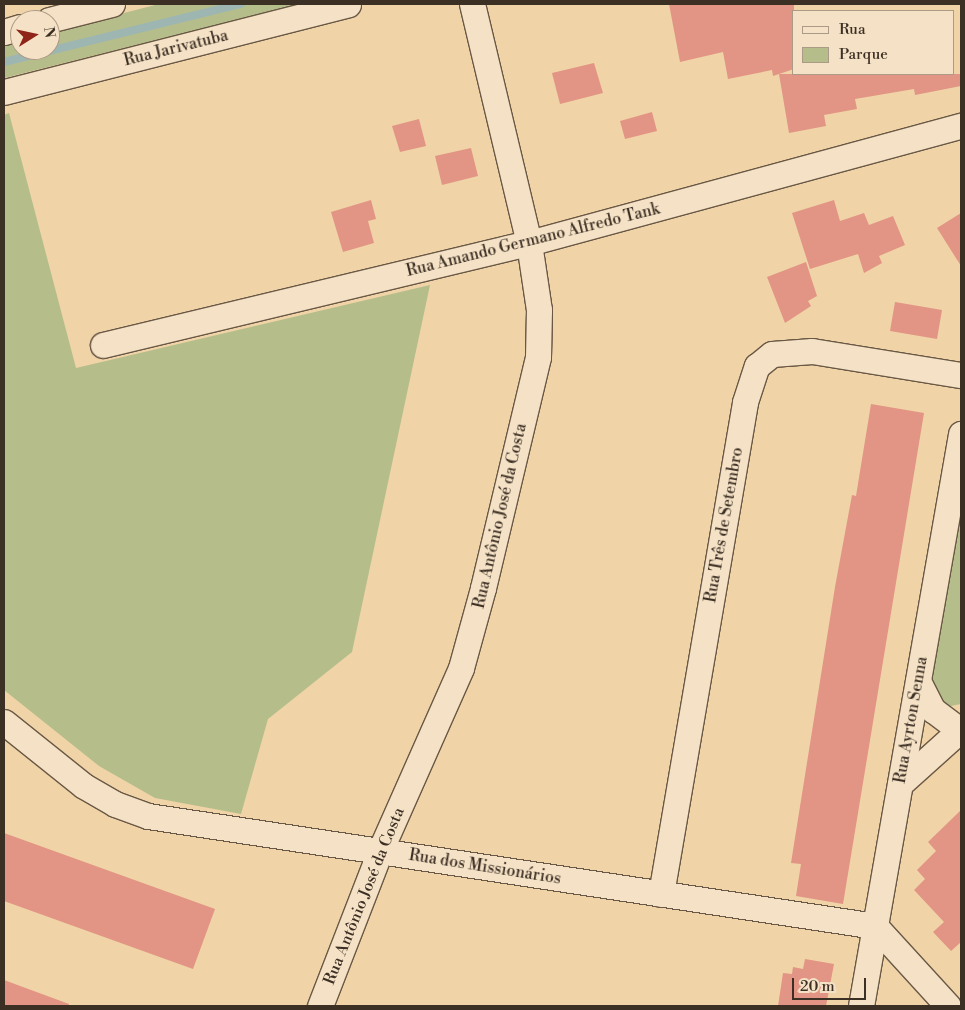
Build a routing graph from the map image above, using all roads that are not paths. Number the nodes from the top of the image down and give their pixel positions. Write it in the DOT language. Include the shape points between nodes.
graph roads {
  1 [pos="112,4"];
  2 [pos="348,4"];
  3 [pos="472,4"];
  4 [pos="60,17"];
  5 [pos="4,92"];
  6 [pos="961,126"];
  7 [pos="529,244"];
  8 [pos="103,345"];
  9 [pos="961,375"];
  10 [pos="960,449"];
  11 [pos="918,681"];
  12 [pos="4,722"];
  13 [pos="961,730"];
  14 [pos="900,784"];
  15 [pos="380,852"];
  16 [pos="661,894"];
  17 [pos="875,926"];
  18 [pos="320,1006"];
  19 [pos="861,1006"];
  20 [pos="948,1006"];
  1 -- 4 [label="street"];
  2 -- 5 [label="street, Rua Jarivatuba"];
  3 -- 7 [label="street, Rua Antônio José da Costa"];
  6 -- 7 [label="street, Rua Amando Germano Alfredo Tank"];
  7 -- 8 [label="street, Rua Amando Germano Alfredo Tank"];
  7 -- 15 [label="street, Rua Antônio José da Costa" via="539,310 538,357 483,588 452,691"];
  9 -- 16 [label="street, Rua Três de Setembro" via="812,351 772,354 756,366 746,402"];
  10 -- 11 [label="street, Rua Ayrton Senna"];
  11 -- 13 [label="street" via="933,710"];
  11 -- 14 [label="street, Rua Ayrton Senna"];
  12 -- 15 [label="street, Rua dos Missionários" via="84,786 115,804 148,816"];
  13 -- 14 [label="street"];
  14 -- 17 [label="street, Rua Ayrton Senna"];
  15 -- 16 [label="street, Rua dos Missionários"];
  15 -- 18 [label="street, Rua Antônio José da Costa"];
  16 -- 17 [label="street, Rua dos Missionários"];
  17 -- 19 [label="street, Rua Ayrton Senna"];
  17 -- 20 [label="street"];
}
